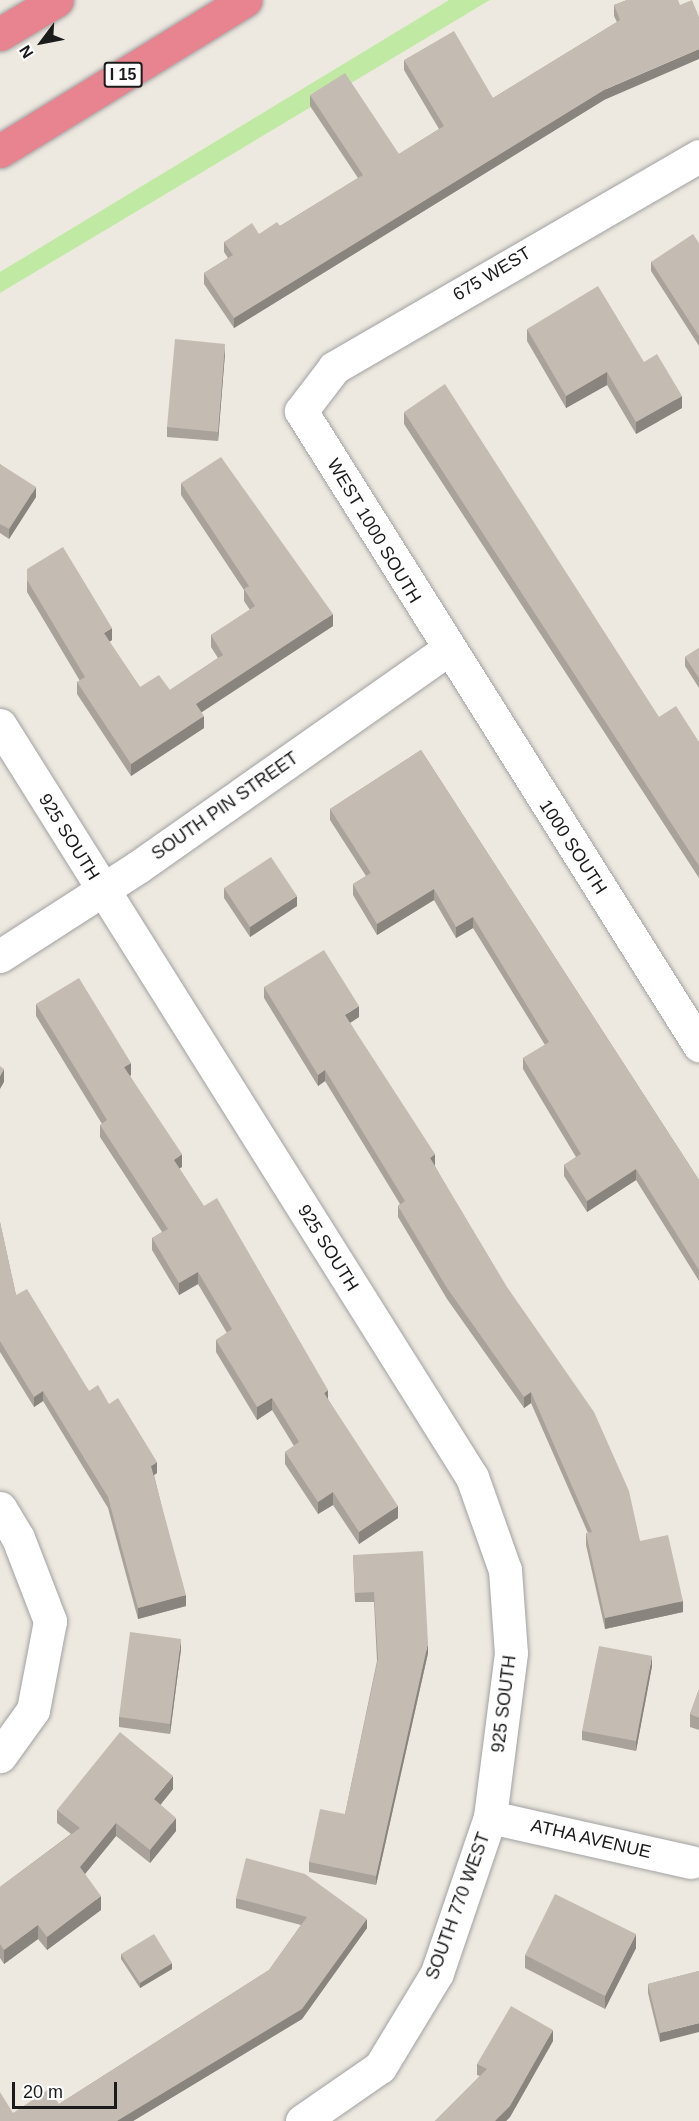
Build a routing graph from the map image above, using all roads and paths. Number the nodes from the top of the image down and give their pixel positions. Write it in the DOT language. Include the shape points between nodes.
graph roads {
  1 [pos="52,0"];
  2 [pos="57,0"];
  3 [pos="245,0"];
  4 [pos="0,23"];
  5 [pos="0,34"];
  6 [pos="0,151"];
  7 [pos="699,156"];
  8 [pos="302,411"];
  9 [pos="447,650"];
  10 [pos="0,725"];
  11 [pos="103,891"];
  12 [pos="0,956"];
  13 [pos="699,1045"];
  14 [pos="0,1508"];
  15 [pos="0,1756"];
  16 [pos="490,1817"];
  17 [pos="691,1862"];
  18 [pos="302,2121"];
  1 -- 4 [label="highway"];
  2 -- 5 [label="highway"];
  3 -- 6 [label="highway, I 15"];
  7 -- 8 [label="street, 675 WEST" via="334,368"];
  8 -- 9 [label="street, WEST 1000 SOUTH"];
  9 -- 11 [label="street, SOUTH PIN STREET"];
  9 -- 13 [label="street, 1000 SOUTH"];
  10 -- 11 [label="street, 925 SOUTH"];
  11 -- 12 [label="street, SOUTH PIN STREET"];
  11 -- 16 [label="street, 925 SOUTH" via="472,1477 505,1570 511,1653"];
  14 -- 15 [label="street" via="18,1538 50,1621 33,1710"];
  16 -- 17 [label="street, ATHA AVENUE"];
  16 -- 18 [label="street, SOUTH 770 WEST" via="437,1973 386,2058"];
}
